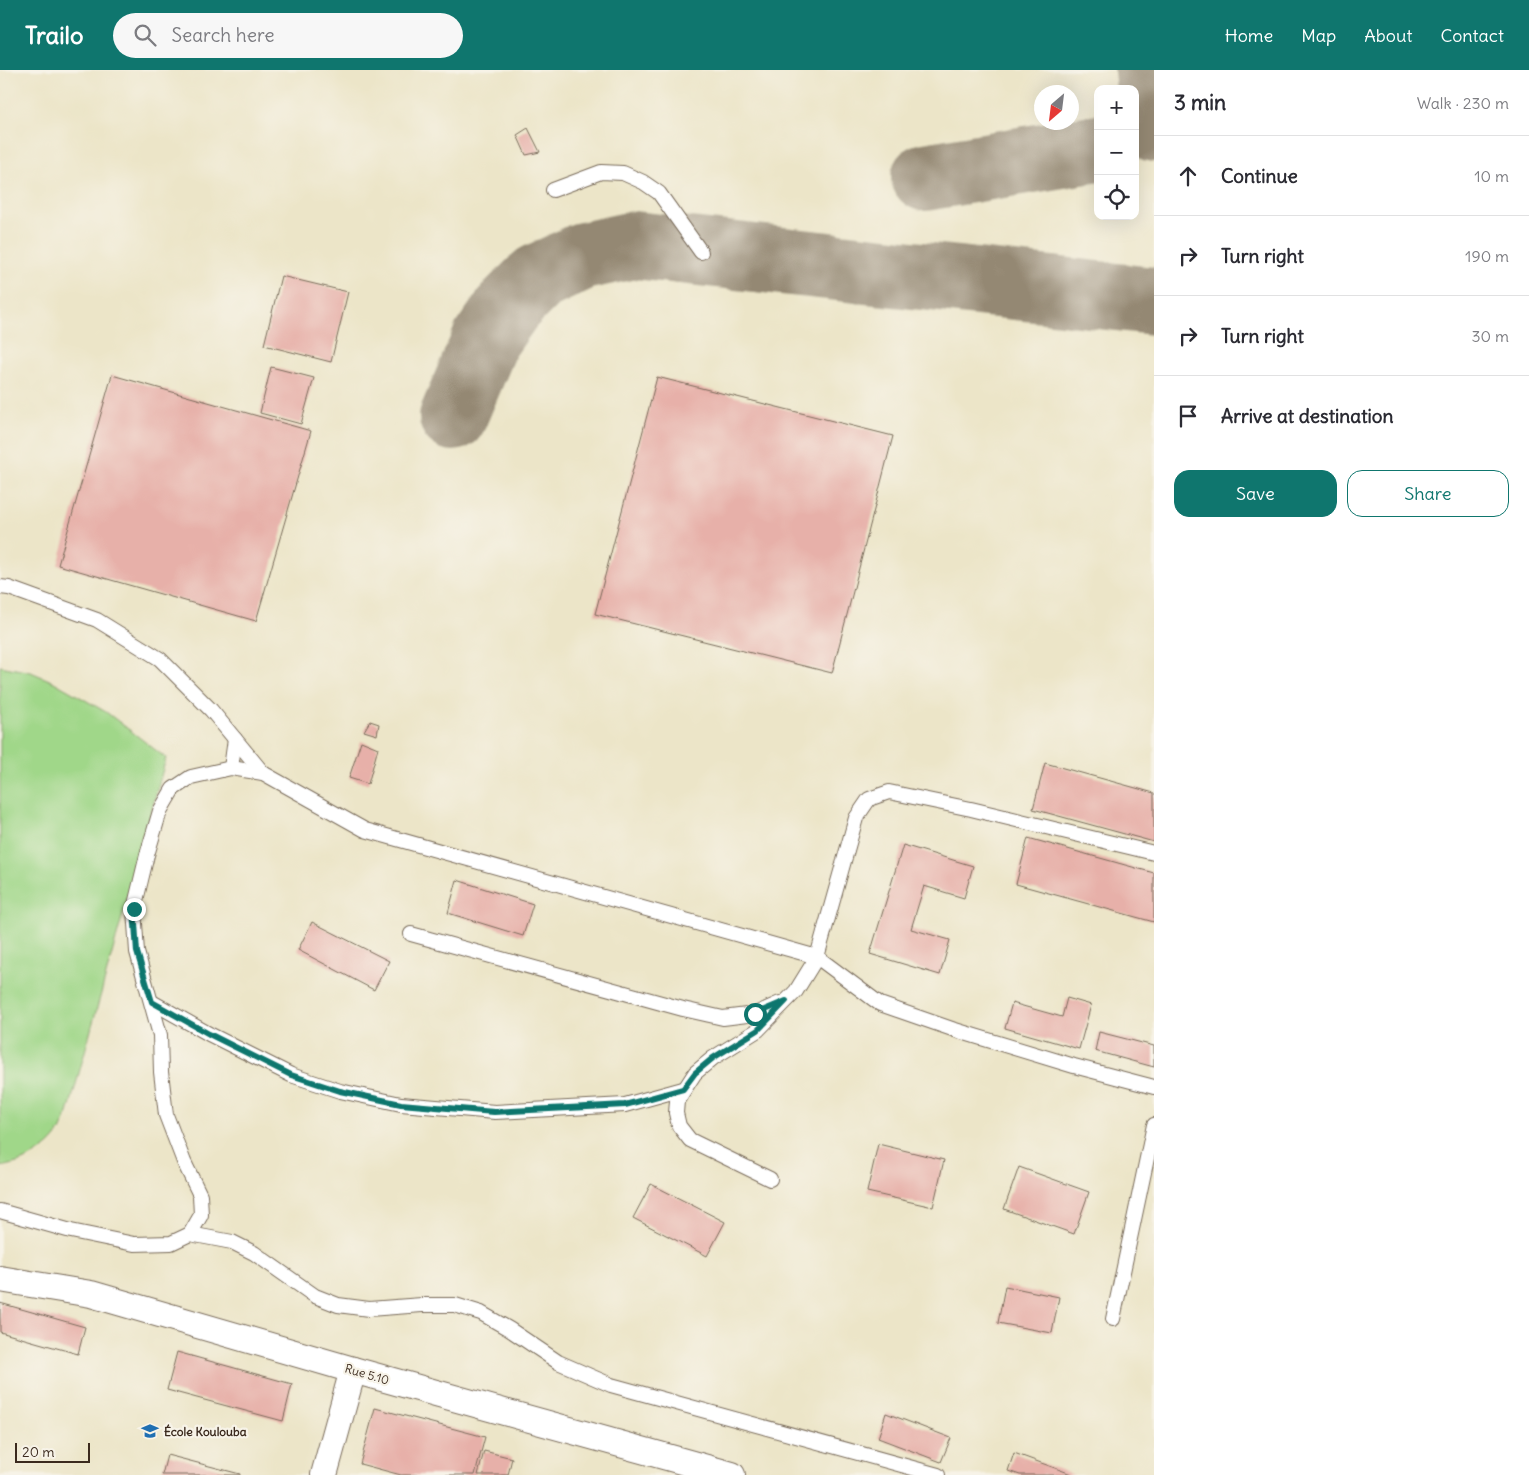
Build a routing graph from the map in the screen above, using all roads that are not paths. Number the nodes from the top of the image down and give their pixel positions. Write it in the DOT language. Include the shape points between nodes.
graph roads {
  1 [pos="553,190"];
  2 [pos="701,252"];
  3 [pos="0,587"];
  4 [pos="236,740"];
  5 [pos="231,768"];
  6 [pos="262,773"];
  7 [pos="1154,853"];
  8 [pos="410,934"];
  9 [pos="817,957"];
  10 [pos="786,1001"];
  11 [pos="152,1002"];
  12 [pos="1154,1087"];
  13 [pos="683,1089"];
  14 [pos="1154,1125"];
  15 [pos="770,1179"];
  16 [pos="0,1211"];
  17 [pos="190,1234"];
  18 [pos="0,1279"];
  19 [pos="1113,1319"];
  20 [pos="353,1370"];
  21 [pos="324,1475"];
  22 [pos="732,1475"];
  23 [pos="938,1475"];
  1 -- 2 [label="lane" via="601,172 623,173 659,193"];
  3 -- 4 [label="lane" via="97,620 160,659"];
  4 -- 5 [label="lane"];
  4 -- 6 [label="lane"];
  5 -- 6 [label="lane"];
  5 -- 11 [label="lane" via="191,777 173,789 160,811 134,909 137,952"];
  6 -- 9 [label="lane" via="365,830"];
  7 -- 9 [label="lane" via="889,792 869,799 856,818"];
  8 -- 10 [label="lane" via="724,1018 755,1014"];
  9 -- 10 [label="lane"];
  9 -- 12 [label="lane" via="880,1004 1056,1061"];
  10 -- 13 [label="lane" via="758,1030 695,1073"];
  11 -- 13 [label="lane" via="291,1075 340,1091 401,1104 504,1112 625,1105"];
  11 -- 17 [label="lane" via="160,1035 166,1115 200,1195 201,1215"];
  13 -- 15 [label="lane" via="676,1101 676,1113 679,1126 690,1140"];
  14 -- 19 [label="lane"];
  16 -- 17 [label="lane" via="134,1244 171,1243"];
  17 -- 23 [label="lane" via="232,1242 254,1253 315,1296 338,1305 369,1309 455,1306 481,1314 558,1362 611,1386"];
  18 -- 20 [label="street, Rue 5.10" via="91,1294"];
  20 -- 21 [label="street"];
  20 -- 22 [label="street, Rue 5.10"];
}
